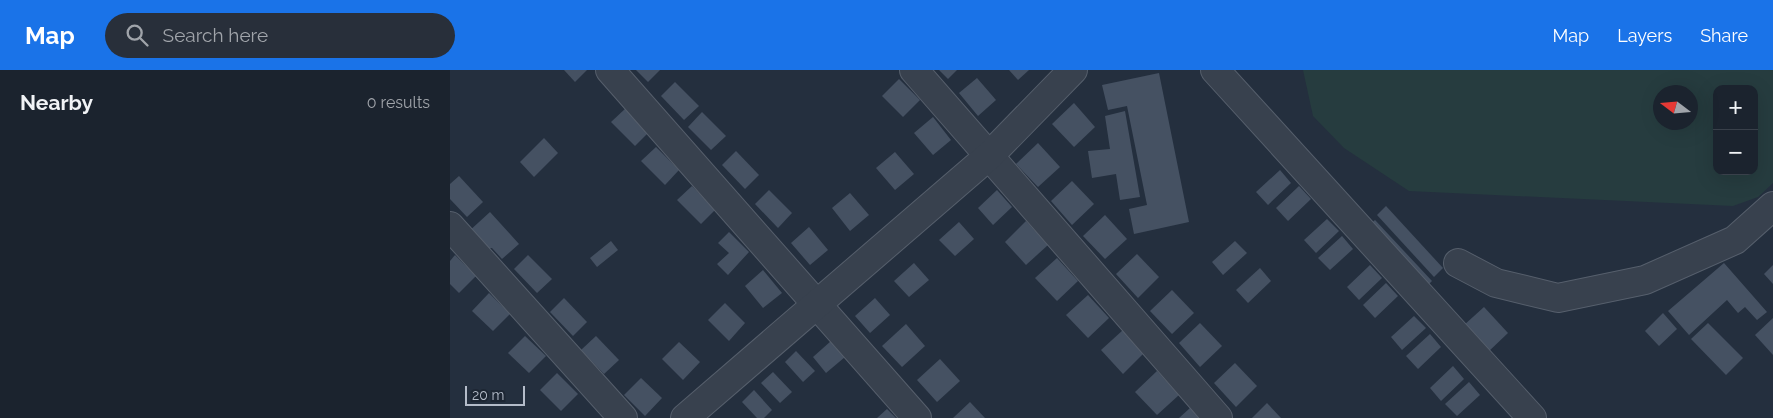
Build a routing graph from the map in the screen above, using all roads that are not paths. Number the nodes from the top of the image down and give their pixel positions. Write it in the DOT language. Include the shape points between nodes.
graph roads {
  1 [pos="610,70"];
  2 [pos="914,70"];
  3 [pos="1073,70"];
  4 [pos="1215,70"];
  5 [pos="990,155"];
  6 [pos="1773,206"];
  7 [pos="450,226"];
  8 [pos="1458,263"];
  9 [pos="816,305"];
  10 [pos="623,418"];
  11 [pos="685,418"];
  12 [pos="917,418"];
  13 [pos="1218,418"];
  14 [pos="1532,418"];
  1 -- 9 [label="street"];
  2 -- 5 [label="street"];
  3 -- 5 [label="street"];
  4 -- 14 [label="street"];
  5 -- 9 [label="street"];
  5 -- 13 [label="street"];
  6 -- 8 [label="street" via="1735,240 1645,280 1558,298 1496,283"];
  7 -- 10 [label="street"];
  9 -- 11 [label="street"];
  9 -- 12 [label="street"];
}
